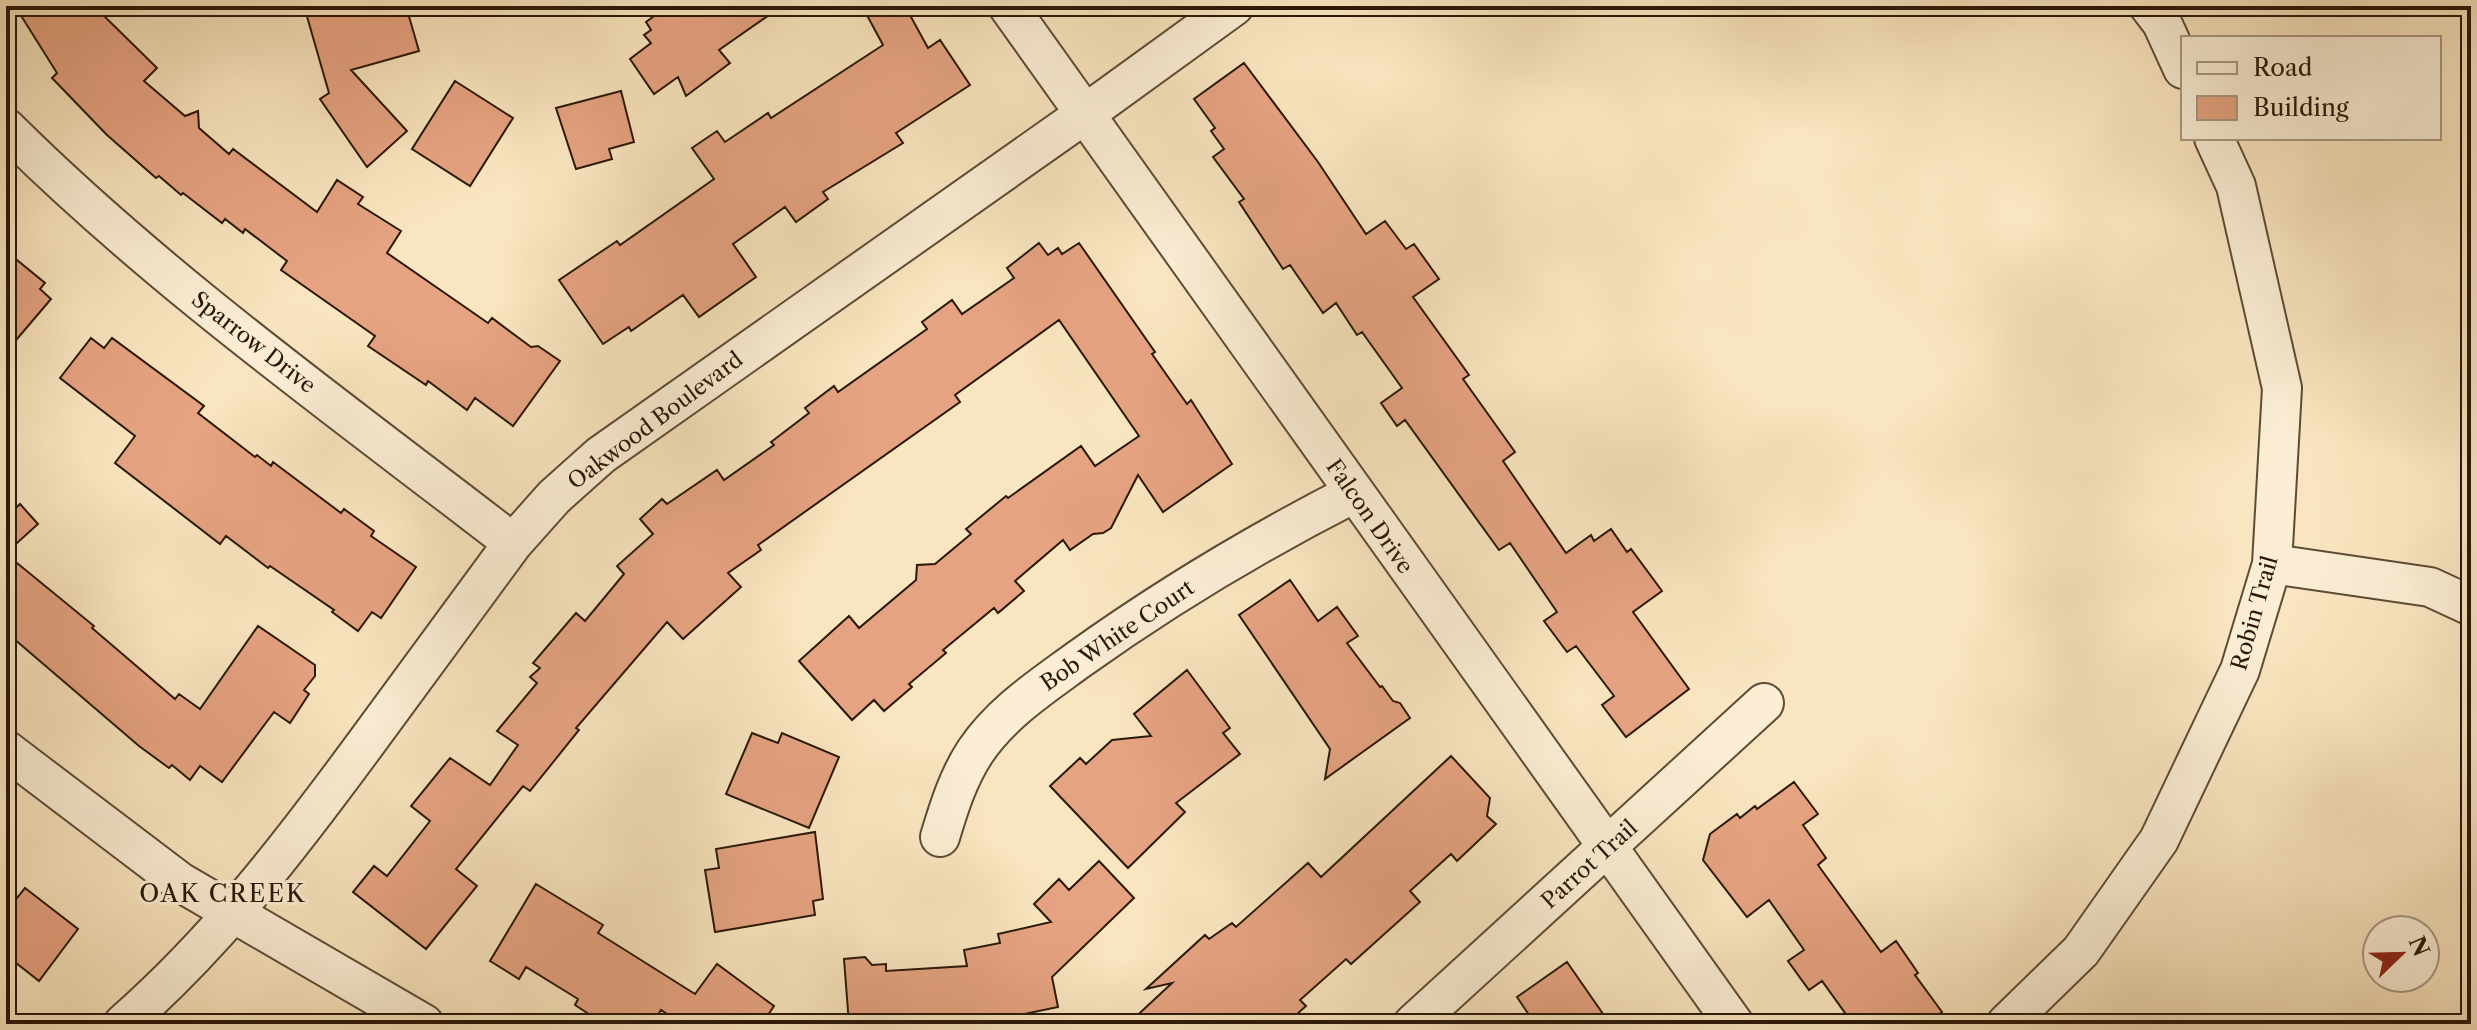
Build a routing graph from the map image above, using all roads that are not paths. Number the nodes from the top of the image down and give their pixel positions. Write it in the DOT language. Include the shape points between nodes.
graph roads {
  1 [pos="1008,6"];
  2 [pos="1234,6"];
  3 [pos="2149,6"];
  4 [pos="2181,65"];
  5 [pos="1085,114"];
  6 [pos="6,128"];
  7 [pos="2215,140"];
  8 [pos="1354,493"];
  9 [pos="513,543"];
  10 [pos="2272,564"];
  11 [pos="2471,606"];
  12 [pos="1764,703"];
  13 [pos="6,750"];
  14 [pos="940,837"];
  15 [pos="1606,848"];
  16 [pos="235,913"];
  17 [pos="123,1024"];
  18 [pos="424,1024"];
  19 [pos="1413,1024"];
  20 [pos="1734,1024"];
  21 [pos="2006,1024"];
  1 -- 5 [label="street, Falcon Drive"];
  2 -- 5 [label="street, Oakwood Boulevard"];
  3 -- 4 [label="street"];
  5 -- 8 [label="street, Falcon Drive"];
  5 -- 9 [label="street, Oakwood Boulevard" via="601,455"];
  6 -- 9 [label="street, Sparrow Drive" via="169,276"];
  7 -- 10 [label="street, Robin Trail" via="2236,186 2282,388"];
  8 -- 14 [label="street, Bob White Court" via="1141,615 1022,700 975,752 954,792"];
  8 -- 15 [label="street, Falcon Drive"];
  9 -- 16 [label="street, Oakwood Boulevard"];
  10 -- 11 [label="street" via="2430,587"];
  10 -- 21 [label="street, Robin Trail" via="2240,670 2159,840 2081,951"];
  12 -- 15 [label="street, Parrot Trail"];
  13 -- 16 [label="street" via="180,882"];
  15 -- 19 [label="street, Parrot Trail"];
  15 -- 20 [label="street, Falcon Drive"];
  16 -- 17 [label="street, Oakwood Boulevard"];
  16 -- 18 [label="street"];
}
